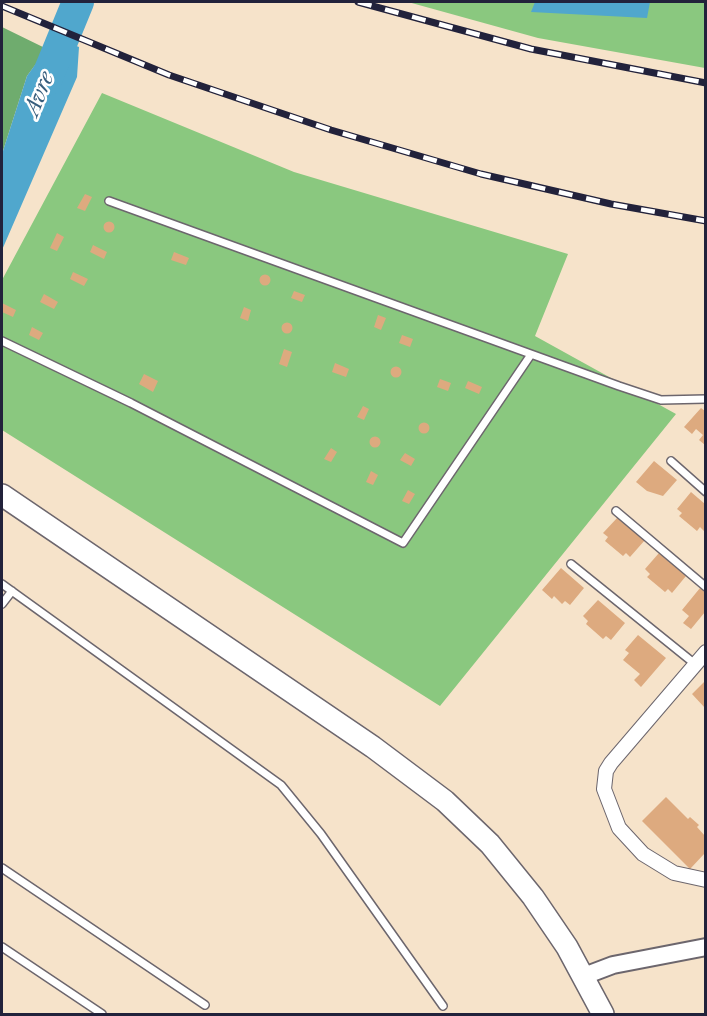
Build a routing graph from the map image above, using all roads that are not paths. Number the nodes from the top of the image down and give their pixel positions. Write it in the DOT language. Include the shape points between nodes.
graph roads {
  1 [pos="109,201"];
  2 [pos="2,340"];
  3 [pos="530,356"];
  4 [pos="705,399"];
  5 [pos="671,461"];
  6 [pos="705,492"];
  7 [pos="2,495"];
  8 [pos="616,511"];
  9 [pos="571,564"];
  10 [pos="2,584"];
  11 [pos="705,587"];
  12 [pos="12,591"];
  13 [pos="2,603"];
  14 [pos="705,652"];
  15 [pos="695,664"];
  16 [pos="2,868"];
  17 [pos="705,880"];
  18 [pos="2,947"];
  19 [pos="705,947"];
  20 [pos="584,976"];
  21 [pos="205,1005"];
  22 [pos="443,1006"];
  23 [pos="102,1014"];
  24 [pos="603,1014"];
  1 -- 3 [label="lane"];
  2 -- 3 [label="lane" via="402,543"];
  3 -- 4 [label="lane" via="661,400"];
  5 -- 6 [label="lane"];
  7 -- 20 [label="main road" via="373,747 445,801 490,844 533,897"];
  8 -- 11 [label="lane"];
  9 -- 15 [label="lane"];
  10 -- 12 [label="lane"];
  12 -- 13 [label="lane"];
  12 -- 22 [label="lane" via="281,785 321,834"];
  14 -- 15 [label="street"];
  15 -- 17 [label="street" via="611,763 604,789 619,828 643,854 674,873"];
  16 -- 21 [label="lane"];
  18 -- 23 [label="lane"];
  19 -- 20 [label="street" via="613,965"];
  20 -- 24 [label="main road"];
}
